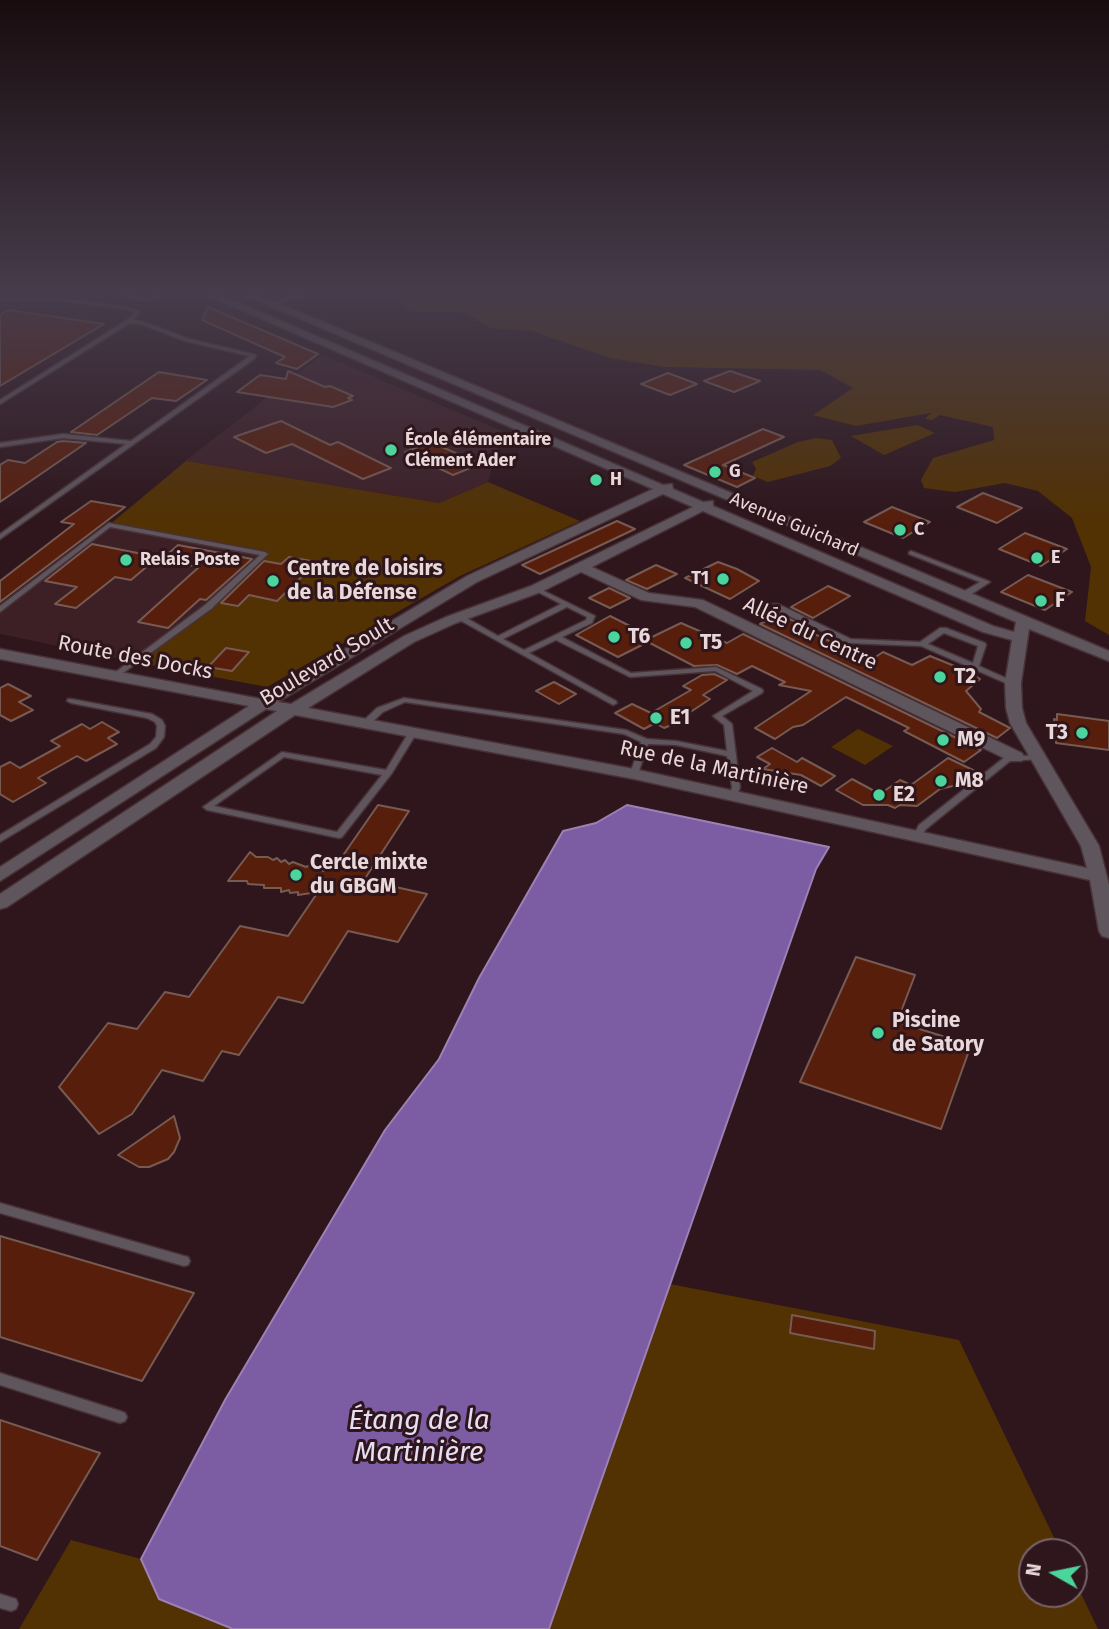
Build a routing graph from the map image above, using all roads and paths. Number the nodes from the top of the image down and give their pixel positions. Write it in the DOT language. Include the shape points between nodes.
graph roads {
  1 [pos="48,372"];
  2 [pos="232,372"];
  3 [pos="387,372"];
  4 [pos="432,372"];
  5 [pos="0,402"];
  6 [pos="508,404"];
  7 [pos="484,414"];
  8 [pos="595,441"];
  9 [pos="132,443"];
  10 [pos="0,446"];
  11 [pos="570,451"];
  12 [pos="687,478"];
  13 [pos="662,491"];
  14 [pos="727,495"];
  15 [pos="702,507"];
  16 [pos="0,537"];
  17 [pos="911,553"];
  18 [pos="581,567"];
  19 [pos="536,589"];
  20 [pos="964,595"];
  21 [pos="568,604"];
  22 [pos="426,606"];
  23 [pos="775,606"];
  24 [pos="940,609"];
  25 [pos="0,610"];
  26 [pos="455,619"];
  27 [pos="1022,630"];
  28 [pos="556,637"];
  29 [pos="499,638"];
  30 [pos="922,644"];
  31 [pos="524,653"];
  32 [pos="0,654"];
  33 [pos="1109,656"];
  34 [pos="975,667"];
  35 [pos="116,676"];
  36 [pos="1013,683"];
  37 [pos="71,701"];
  38 [pos="613,703"];
  39 [pos="262,704"];
  40 [pos="290,709"];
  41 [pos="365,724"];
  42 [pos="412,734"];
  43 [pos="645,741"];
  44 [pos="732,754"];
  45 [pos="1016,757"];
  46 [pos="1037,757"];
  47 [pos="388,773"];
  48 [pos="634,774"];
  49 [pos="734,796"];
  50 [pos="917,835"];
  51 [pos="0,839"];
  52 [pos="0,875"];
  53 [pos="1098,876"];
  54 [pos="0,904"];
  55 [pos="1109,931"];
  56 [pos="0,1208"];
  57 [pos="184,1261"];
  58 [pos="0,1379"];
  59 [pos="120,1417"];
  1 -- 5 [label="lane"];
  2 -- 9 [label="lane"];
  3 -- 7 [label="street, Avenue Guichard"];
  4 -- 6 [label="street, Avenue Guichard"];
  6 -- 7 [label="street"];
  6 -- 8 [label="street, Avenue Guichard"];
  7 -- 11 [label="street, Avenue Guichard"];
  8 -- 11 [label="street"];
  8 -- 12 [label="street, Avenue Guichard"];
  9 -- 10 [label="lane" via="63,436"];
  9 -- 16 [label="lane"];
  11 -- 13 [label="street, Avenue Guichard"];
  12 -- 13 [label="street, Boulevard Soult"];
  12 -- 14 [label="street, Avenue Guichard"];
  13 -- 15 [label="street, Avenue Guichard"];
  13 -- 22 [label="street, Boulevard Soult" via="483,574"];
  14 -- 15 [label="street, Boulevard Soult"];
  14 -- 20 [label="street, Avenue Guichard"];
  15 -- 18 [label="street, Boulevard Soult"];
  15 -- 24 [label="street, Avenue Guichard"];
  17 -- 20 [label="lane" via="986,582"];
  18 -- 19 [label="street, Boulevard Soult"];
  18 -- 45 [label="street, Allée du Centre" via="646,597 698,603"];
  19 -- 21 [label="lane"];
  19 -- 26 [label="street, Boulevard Soult"];
  20 -- 24 [label="street"];
  20 -- 27 [label="street, Avenue Guichard"];
  21 -- 28 [label="lane" via="591,616"];
  21 -- 29 [label="lane"];
  22 -- 26 [label="street"];
  22 -- 39 [label="street, Boulevard Soult"];
  23 -- 30 [label="lane" via="850,641"];
  24 -- 27 [label="street, Avenue Guichard" via="1001,635"];
  25 -- 35 [label="lane" via="109,525 265,554 208,607"];
  26 -- 29 [label="lane"];
  26 -- 40 [label="street, Boulevard Soult" via="409,639"];
  27 -- 33 [label="street"];
  27 -- 36 [label="street"];
  28 -- 31 [label="lane"];
  28 -- 44 [label="lane" via="629,675 716,668 759,691 717,716 728,724"];
  29 -- 31 [label="lane"];
  30 -- 34 [label="lane"];
  30 -- 34 [label="lane" via="943,630 982,645"];
  31 -- 38 [label="lane"];
  32 -- 35 [label="street, Route des Docks"];
  34 -- 36 [label="lane"];
  35 -- 39 [label="street, Route des Docks"];
  36 -- 46 [label="street" via="1018,723"];
  37 -- 51 [label="lane" via="149,716 158,720 160,737 153,746"];
  39 -- 40 [label="street, Rue de la Martinière"];
  39 -- 52 [label="street, Boulevard Soult"];
  40 -- 41 [label="street, Rue de la Martinière"];
  40 -- 54 [label="street, Boulevard Soult"];
  41 -- 42 [label="street, Rue de la Martinière"];
  41 -- 43 [label="lane" via="388,705 415,701 626,732"];
  42 -- 47 [label="lane"];
  42 -- 48 [label="street, Rue de la Martinière"];
  43 -- 44 [label="lane"];
  43 -- 48 [label="lane"];
  44 -- 49 [label="lane"];
  45 -- 46 [label="lane"];
  45 -- 50 [label="lane"];
  46 -- 53 [label="street" via="1090,846"];
  47 -- 47 [label="lane" via="282,754 207,807 339,835"];
  48 -- 49 [label="street, Rue de la Martinière"];
  49 -- 50 [label="street, Rue de la Martinière"];
  50 -- 53 [label="street, Rue de la Martinière"];
  53 -- 55 [label="street"];
  56 -- 57 [label="lane"];
  58 -- 59 [label="lane"];
}
